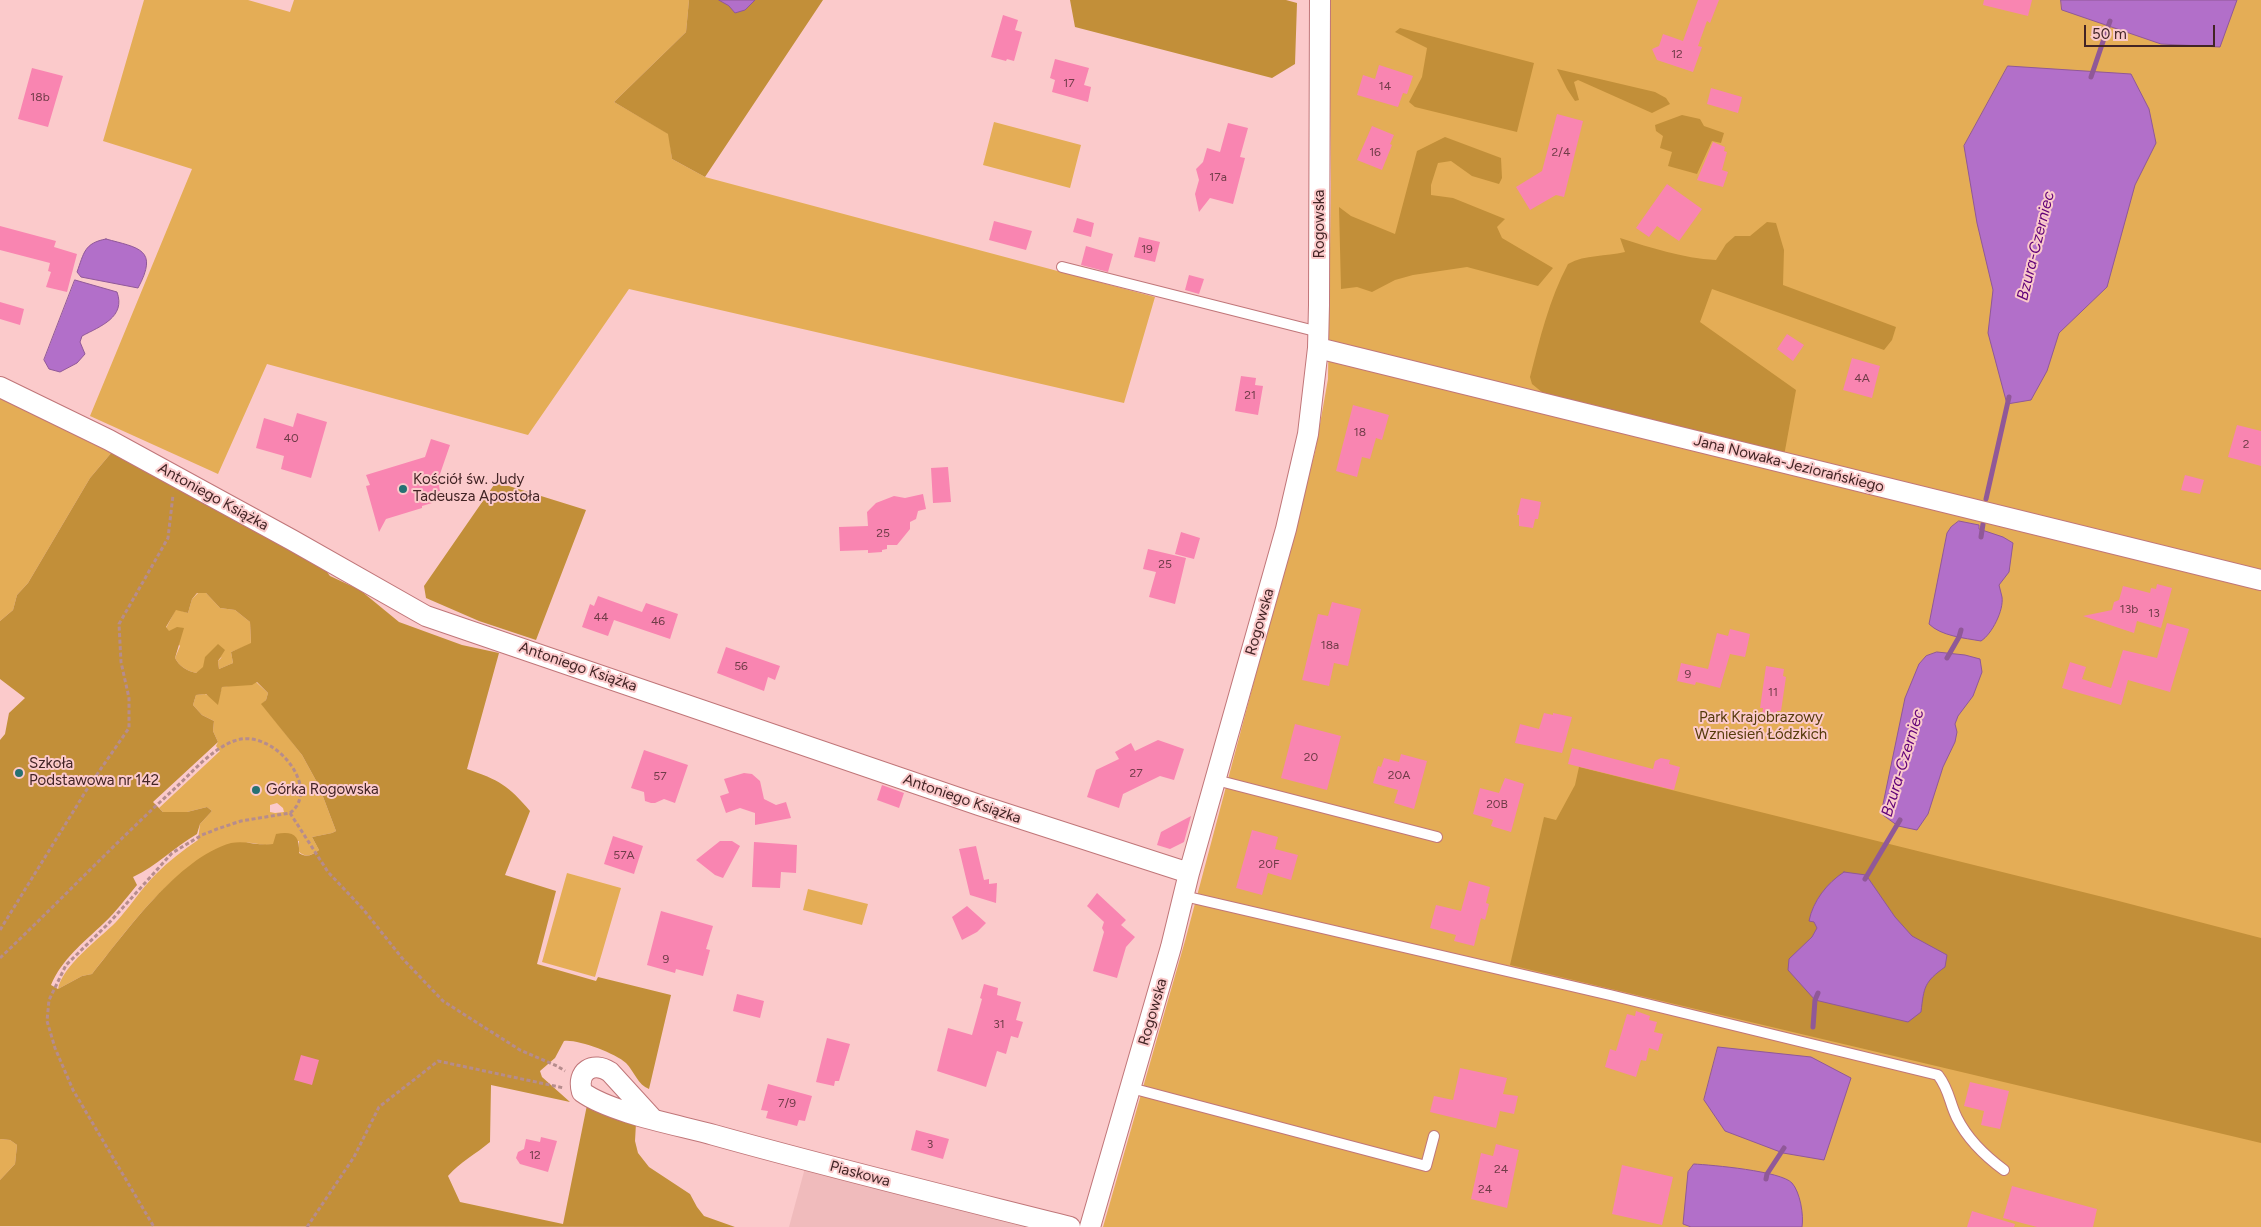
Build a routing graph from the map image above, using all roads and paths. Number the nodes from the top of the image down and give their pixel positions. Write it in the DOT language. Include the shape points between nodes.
graph roads {
  1 [pos="1320,0"];
  2 [pos="1062,267"];
  3 [pos="1318,340"];
  4 [pos="0,387"];
  5 [pos="175,476"];
  6 [pos="2261,580"];
  7 [pos="1216,780"];
  8 [pos="290,813"];
  9 [pos="1437,837"];
  10 [pos="1189,874"];
  11 [pos="1184,896"];
  12 [pos="0,930"];
  13 [pos="0,958"];
  14 [pos="581,1088"];
  15 [pos="1131,1088"];
  16 [pos="652,1118"];
  17 [pos="1434,1136"];
  18 [pos="2004,1170"];
  19 [pos="154,1227"];
  20 [pos="306,1227"];
  21 [pos="1070,1227"];
  22 [pos="1090,1227"];
  1 -- 3 [label="street, Rogowska"];
  2 -- 3 [label="lane"];
  3 -- 6 [label="street, Jana Nowaka-Jeziorańskiego"];
  3 -- 7 [label="street, Rogowska" via="1308,434 1288,520"];
  4 -- 5 [label="street, Antoniego Książka"];
  5 -- 10 [label="street, Antoniego Książka" via="426,616 979,806"];
  5 -- 12 [label="path" via="168,538 118,624 121,662 129,698 128,728"];
  7 -- 9 [label="lane"];
  7 -- 10 [label="street, Rogowska"];
  8 -- 13 [label="path" via="299,805 301,794 294,772 283,755 270,744 254,738 227,744 150,811"];
  8 -- 14 [label="path" via="328,872 443,1001 520,1050 557,1066"];
  8 -- 19 [label="path" via="218,828 202,834 172,854 66,965 49,1000 47,1020 73,1090"];
  10 -- 11 [label="street, Rogowska"];
  11 -- 15 [label="street, Rogowska"];
  11 -- 18 [label="lane" via="1610,995 1938,1076 1947,1087 1956,1117 1971,1141"];
  14 -- 16 [label="street, Piaskowa" via="610,1105"];
  14 -- 16 [label="street" via="581,1078 591,1068 605,1069"];
  14 -- 20 [label="path" via="438,1061 380,1107 354,1157"];
  15 -- 17 [label="lane" via="1426,1166"];
  15 -- 22 [label="street, Rogowska"];
  16 -- 21 [label="street, Piaskowa"];
}
